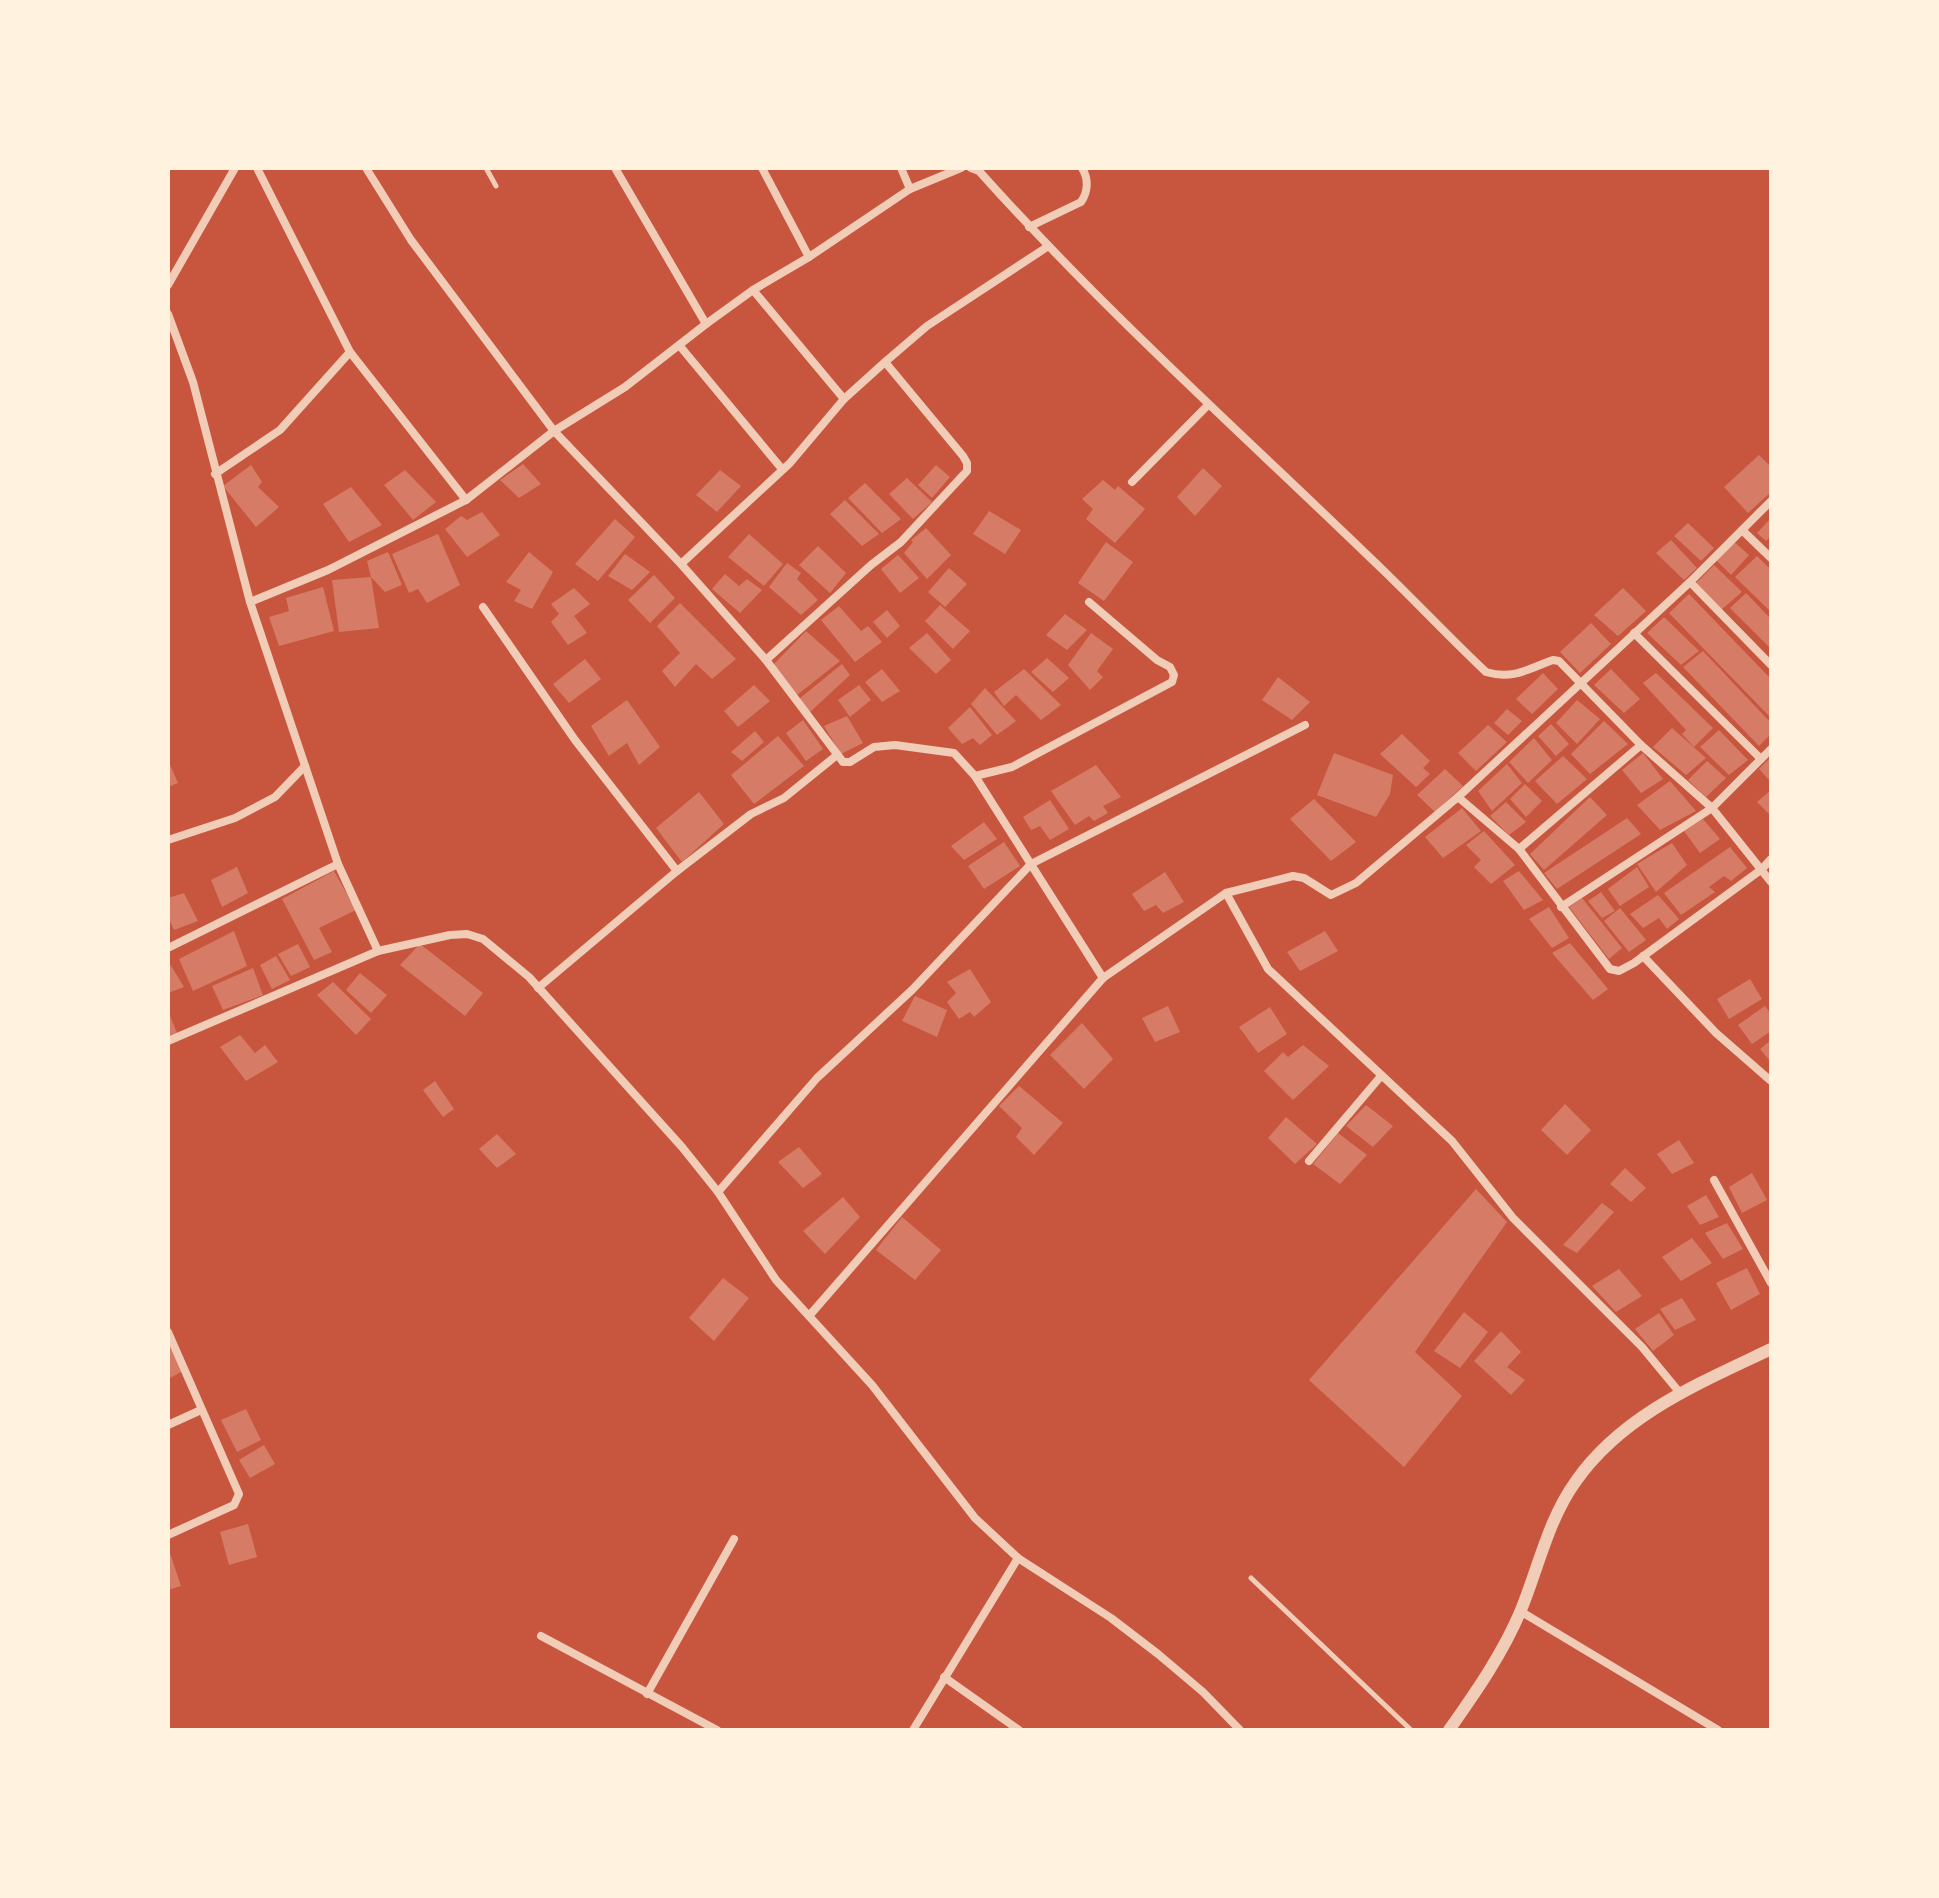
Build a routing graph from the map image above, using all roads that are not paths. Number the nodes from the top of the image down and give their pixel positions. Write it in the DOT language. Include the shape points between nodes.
graph roads {
  1 [pos="235,168"];
  2 [pos="257,168"];
  3 [pos="366,168"];
  4 [pos="486,168"];
  5 [pos="615,168"];
  6 [pos="762,168"];
  7 [pos="901,168"];
  8 [pos="961,168"];
  9 [pos="1082,168"];
  10 [pos="975,169"];
  11 [pos="496,186"];
  12 [pos="910,189"];
  13 [pos="1029,227"];
  14 [pos="1047,247"];
  15 [pos="809,257"];
  16 [pos="168,285"];
  17 [pos="753,290"];
  18 [pos="168,314"];
  19 [pos="706,324"];
  20 [pos="679,345"];
  21 [pos="350,352"];
  22 [pos="885,362"];
  23 [pos="844,399"];
  24 [pos="1208,405"];
  25 [pos="554,431"];
  26 [pos="782,469"];
  27 [pos="215,474"];
  28 [pos="1132,482"];
  29 [pos="466,500"];
  30 [pos="1771,501"];
  31 [pos="1742,530"];
  32 [pos="1771,558"];
  33 [pos="681,564"];
  34 [pos="1690,582"];
  35 [pos="250,602"];
  36 [pos="1089,602"];
  37 [pos="483,607"];
  38 [pos="1634,633"];
  39 [pos="766,660"];
  40 [pos="1771,665"];
  41 [pos="1580,682"];
  42 [pos="1305,725"];
  43 [pos="1641,745"];
  44 [pos="1771,749"];
  45 [pos="837,755"];
  46 [pos="1761,759"];
  47 [pos="305,766"];
  48 [pos="975,776"];
  49 [pos="1458,797"];
  50 [pos="1712,808"];
  51 [pos="168,840"];
  52 [pos="1519,849"];
  53 [pos="1771,859"];
  54 [pos="338,864"];
  55 [pos="1031,864"];
  56 [pos="1762,869"];
  57 [pos="677,871"];
  58 [pos="1771,882"];
  59 [pos="1226,893"];
  60 [pos="1561,907"];
  61 [pos="168,948"];
  62 [pos="378,951"];
  63 [pos="1643,956"];
  64 [pos="1103,978"];
  65 [pos="538,988"];
  66 [pos="168,1041"];
  67 [pos="1381,1076"];
  68 [pos="1771,1081"];
  69 [pos="1309,1161"];
  70 [pos="1714,1180"];
  71 [pos="718,1192"];
  72 [pos="1771,1283"];
  73 [pos="809,1316"];
  74 [pos="168,1332"];
  75 [pos="1771,1349"];
  76 [pos="1680,1393"];
  77 [pos="201,1410"];
  78 [pos="168,1425"];
  79 [pos="168,1535"];
  80 [pos="734,1539"];
  81 [pos="1018,1558"];
  82 [pos="1251,1578"];
  83 [pos="1520,1611"];
  84 [pos="541,1636"];
  85 [pos="944,1677"];
  86 [pos="647,1694"];
  87 [pos="717,1730"];
  88 [pos="913,1730"];
  89 [pos="1019,1730"];
  90 [pos="1240,1730"];
  91 [pos="1411,1730"];
  92 [pos="1449,1730"];
  93 [pos="1718,1730"];
  1 -- 16 [label="street"];
  2 -- 21 [label="street"];
  3 -- 25 [label="street" via="411,240"];
  4 -- 11 [label="lane"];
  5 -- 19 [label="street"];
  6 -- 15 [label="street"];
  7 -- 12 [label="street"];
  8 -- 12 [label="street"];
  9 -- 13 [label="street" via="1087,177 1081,202"];
  10 -- 13 [label="street"];
  12 -- 15 [label="street"];
  13 -- 14 [label="street"];
  14 -- 22 [label="street" via="927,326"];
  14 -- 24 [label="street"];
  15 -- 17 [label="street"];
  17 -- 19 [label="street"];
  17 -- 23 [label="street"];
  18 -- 27 [label="street" via="193,382"];
  19 -- 20 [label="street"];
  20 -- 25 [label="street"];
  20 -- 26 [label="street"];
  21 -- 27 [label="street" via="280,430"];
  21 -- 29 [label="street"];
  22 -- 23 [label="street"];
  22 -- 39 [label="street" via="963,456 967,471 901,542"];
  23 -- 26 [label="street"];
  24 -- 28 [label="street"];
  24 -- 41 [label="street" via="1486,672 1515,676 1553,660"];
  25 -- 29 [label="street"];
  25 -- 33 [label="street"];
  26 -- 33 [label="street"];
  27 -- 35 [label="street"];
  29 -- 35 [label="street" via="341,564"];
  30 -- 31 [label="street"];
  31 -- 32 [label="street"];
  31 -- 34 [label="street"];
  33 -- 39 [label="street"];
  34 -- 38 [label="street"];
  34 -- 40 [label="street"];
  35 -- 47 [label="street"];
  36 -- 48 [label="street" via="1170,667 1172,682 1012,767"];
  37 -- 57 [label="street" via="575,740"];
  38 -- 41 [label="street"];
  38 -- 46 [label="street"];
  39 -- 45 [label="street"];
  41 -- 43 [label="street"];
  41 -- 49 [label="street"];
  42 -- 55 [label="street"];
  43 -- 50 [label="street"];
  43 -- 52 [label="street"];
  44 -- 46 [label="street"];
  45 -- 48 [label="street" via="850,762 874,747 895,745 954,753"];
  45 -- 57 [label="street"];
  46 -- 50 [label="street"];
  47 -- 51 [label="street" via="275,797 235,818"];
  47 -- 54 [label="street"];
  48 -- 55 [label="street"];
  49 -- 52 [label="street"];
  49 -- 59 [label="street" via="1337,894 1293,876"];
  50 -- 56 [label="street"];
  50 -- 60 [label="street"];
  52 -- 60 [label="street"];
  53 -- 56 [label="street"];
  54 -- 61 [label="street"];
  54 -- 62 [label="street"];
  55 -- 64 [label="street"];
  55 -- 71 [label="street" via="912,990 817,1078"];
  56 -- 58 [label="street"];
  56 -- 63 [label="street"];
  57 -- 65 [label="street"];
  59 -- 64 [label="street"];
  59 -- 67 [label="street" via="1268,969"];
  60 -- 63 [label="street" via="1610,969 1619,971"];
  62 -- 65 [label="street" via="467,934 483,939"];
  62 -- 66 [label="street"];
  63 -- 68 [label="street" via="1716,1033"];
  64 -- 73 [label="street"];
  65 -- 71 [label="street"];
  67 -- 69 [label="street"];
  67 -- 76 [label="street" via="1452,1141 1513,1218 1642,1347"];
  70 -- 72 [label="street"];
  71 -- 73 [label="street" via="776,1280"];
  73 -- 81 [label="street" via="872,1385 975,1518"];
  74 -- 77 [label="street"];
  75 -- 76 [label="street"];
  76 -- 83 [label="street" via="1633,1422 1576,1480 1552,1521"];
  77 -- 78 [label="street"];
  77 -- 79 [label="street" via="239,1499"];
  80 -- 86 [label="street"];
  81 -- 85 [label="street"];
  81 -- 90 [label="street" via="1158,1654"];
  82 -- 91 [label="lane"];
  83 -- 92 [label="street"];
  83 -- 93 [label="street"];
  84 -- 86 [label="street"];
  85 -- 88 [label="street"];
  85 -- 89 [label="street"];
  86 -- 87 [label="street"];
}
